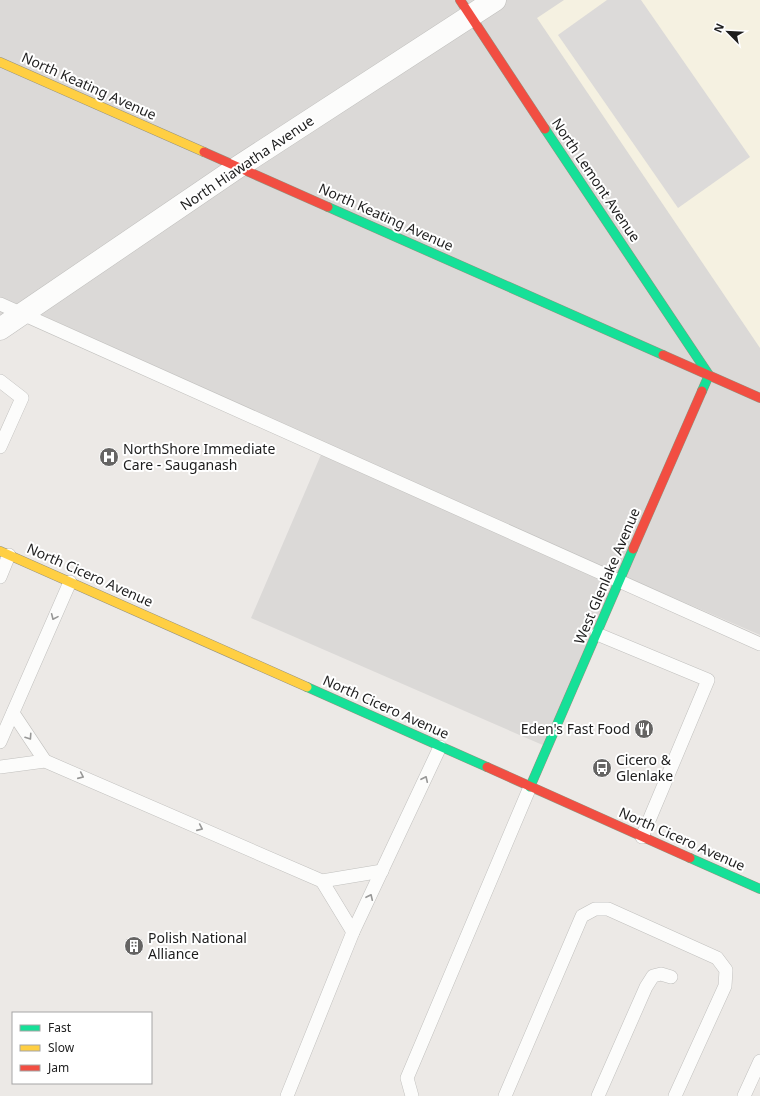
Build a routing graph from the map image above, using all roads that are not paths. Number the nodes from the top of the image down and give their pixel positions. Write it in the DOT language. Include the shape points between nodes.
graph roads {
  1 [pos="495,0"];
  2 [pos="465,8"];
  3 [pos="0,62"];
  4 [pos="238,167"];
  5 [pos="0,304"];
  6 [pos="22,314"];
  7 [pos="0,329"];
  8 [pos="709,375"];
  9 [pos="0,381"];
  10 [pos="760,398"];
  11 [pos="0,447"];
  12 [pos="5,553"];
  13 [pos="0,577"];
  14 [pos="70,582"];
  15 [pos="619,582"];
  16 [pos="597,634"];
  17 [pos="760,644"];
  18 [pos="13,713"];
  19 [pos="0,742"];
  20 [pos="440,747"];
  21 [pos="45,761"];
  22 [pos="0,766"];
  23 [pos="530,787"];
  24 [pos="642,837"];
  25 [pos="382,871"];
  26 [pos="322,882"];
  27 [pos="760,889"];
  28 [pos="353,932"];
  29 [pos="671,977"];
  30 [pos="760,1061"];
  31 [pos="287,1096"];
  32 [pos="412,1096"];
  33 [pos="505,1096"];
  34 [pos="598,1096"];
  35 [pos="675,1096"];
  36 [pos="744,1096"];
  1 -- 2 [label="street, North Hiawatha Avenue"];
  2 -- 4 [label="street, North Hiawatha Avenue"];
  2 -- 8 [label="street, North Lemont Avenue"];
  3 -- 4 [label="street, North Keating Avenue"];
  4 -- 6 [label="street, North Hiawatha Avenue"];
  4 -- 8 [label="street, North Keating Avenue"];
  5 -- 6 [label="lane"];
  6 -- 7 [label="street, North Hiawatha Avenue"];
  6 -- 15 [label="lane"];
  8 -- 10 [label="street, North Keating Avenue"];
  8 -- 15 [label="street, West Glenlake Avenue"];
  9 -- 11 [label="lane" via="22,398"];
  12 -- 13 [label="lane"];
  12 -- 14 [label="street, North Cicero Avenue"];
  14 -- 18 [label="lane, one-way"];
  14 -- 20 [label="street, North Cicero Avenue"];
  15 -- 16 [label="street, West Glenlake Avenue"];
  15 -- 17 [label="lane"];
  16 -- 23 [label="street, West Glenlake Avenue"];
  16 -- 24 [label="lane" via="708,680"];
  18 -- 19 [label="lane"];
  18 -- 21 [label="lane, one-way"];
  20 -- 23 [label="street, North Cicero Avenue"];
  25 -- 20 [label="lane, one-way"];
  21 -- 22 [label="lane"];
  21 -- 26 [label="lane, one-way"];
  23 -- 24 [label="street, North Cicero Avenue"];
  23 -- 32 [label="lane" via="407,1078"];
  24 -- 27 [label="street, North Cicero Avenue"];
  25 -- 26 [label="lane"];
  28 -- 25 [label="lane, one-way"];
  26 -- 28 [label="lane"];
  28 -- 31 [label="lane"];
  29 -- 34 [label="lane" via="661,974 653,976 646,987"];
  30 -- 36 [label="lane"];
  33 -- 35 [label="lane" via="582,916 595,909 608,909 717,958 726,970 725,986"];
}
